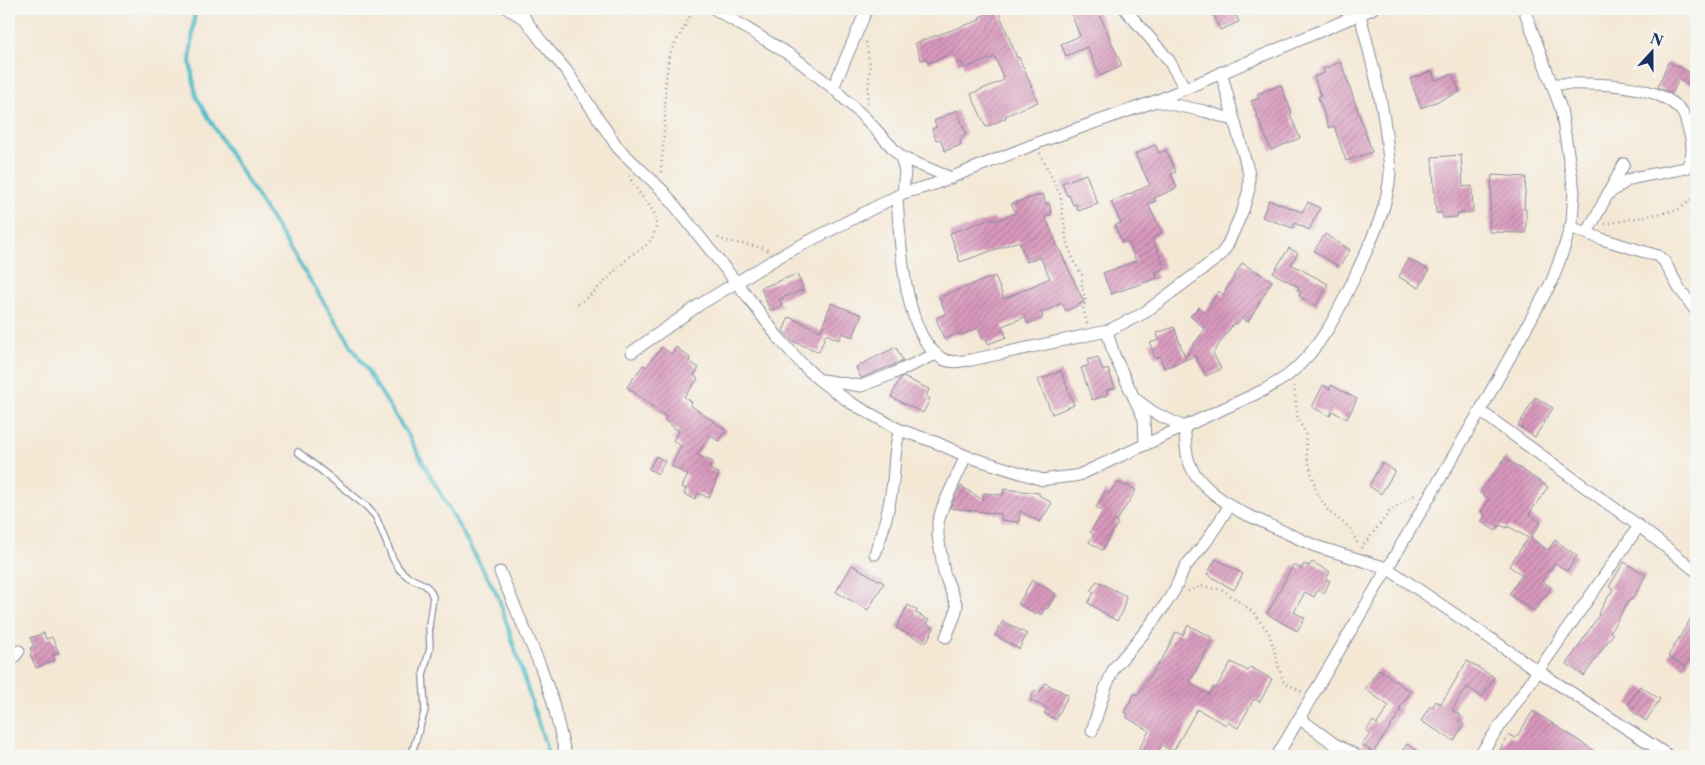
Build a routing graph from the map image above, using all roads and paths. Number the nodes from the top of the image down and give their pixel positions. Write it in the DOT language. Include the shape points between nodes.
graph roads {
  1 [pos="508,9"];
  2 [pos="694,9"];
  3 [pos="716,9"];
  4 [pos="867,9"];
  5 [pos="1125,9"];
  6 [pos="1372,9"];
  7 [pos="1524,9"];
  8 [pos="523,14"];
  9 [pos="1360,14"];
  10 [pos="862,24"];
  11 [pos="1221,72"];
  12 [pos="1552,84"];
  13 [pos="834,88"];
  14 [pos="1185,88"];
  15 [pos="1156,101"];
  16 [pos="866,119"];
  17 [pos="1234,120"];
  18 [pos="1035,144"];
  19 [pos="623,154"];
  20 [pos="901,157"];
  21 [pos="1624,164"];
  22 [pos="951,178"];
  23 [pos="656,185"];
  24 [pos="1608,194"];
  25 [pos="900,195"];
  26 [pos="1696,196"];
  27 [pos="1570,227"];
  28 [pos="1589,229"];
  29 [pos="716,238"];
  30 [pos="782,255"];
  31 [pos="737,283"];
  32 [pos="578,304"];
  33 [pos="1696,311"];
  34 [pos="1107,331"];
  35 [pos="1091,335"];
  36 [pos="632,352"];
  37 [pos="936,354"];
  38 [pos="1294,370"];
  39 [pos="819,380"];
  40 [pos="1134,398"];
  41 [pos="1480,411"];
  42 [pos="1184,427"];
  43 [pos="900,430"];
  44 [pos="1145,443"];
  45 [pos="298,452"];
  46 [pos="966,456"];
  47 [pos="1417,494"];
  48 [pos="1230,505"];
  49 [pos="1639,526"];
  50 [pos="1360,549"];
  51 [pos="875,554"];
  52 [pos="1364,561"];
  53 [pos="1387,568"];
  54 [pos="1696,571"];
  55 [pos="500,572"];
  56 [pos="1174,591"];
  57 [pos="946,637"];
  58 [pos="19,651"];
  59 [pos="9,663"];
  60 [pos="1538,671"];
  61 [pos="1312,697"];
  62 [pos="1300,718"];
  63 [pos="1092,731"];
  64 [pos="411,756"];
  65 [pos="566,756"];
  66 [pos="1277,756"];
  67 [pos="1357,756"];
  68 [pos="1479,756"];
  69 [pos="1669,756"];
  1 -- 8 [label="street"];
  2 -- 23 [label="path" via="669,55 662,164"];
  3 -- 13 [label="street" via="795,58"];
  4 -- 10 [label="street"];
  5 -- 14 [label="street" via="1168,59"];
  6 -- 9 [label="street"];
  7 -- 12 [label="street"];
  8 -- 19 [label="street"];
  9 -- 11 [label="street"];
  9 -- 38 [label="street" via="1383,109 1390,172 1388,194 1368,248 1333,322"];
  10 -- 13 [label="street"];
  10 -- 16 [label="path" via="870,66"];
  11 -- 14 [label="street"];
  11 -- 17 [label="street"];
  12 -- 24 [label="street" via="1592,83 1640,89 1670,102 1684,114 1692,144 1686,168 1633,178"];
  12 -- 27 [label="street" via="1561,109 1574,191"];
  13 -- 16 [label="street"];
  14 -- 15 [label="street"];
  15 -- 17 [label="street"];
  15 -- 18 [label="street"];
  16 -- 20 [label="street"];
  17 -- 34 [label="street" via="1249,174 1249,189 1227,246 1220,256 1168,296 1144,313"];
  18 -- 22 [label="street"];
  18 -- 35 [label="path" via="1060,194 1066,238 1082,277 1086,302 1084,318"];
  19 -- 23 [label="street"];
  19 -- 32 [label="path" via="632,183 656,218 654,234 604,284"];
  20 -- 22 [label="street"];
  20 -- 25 [label="street" via="906,171"];
  21 -- 24 [label="street"];
  22 -- 25 [label="street"];
  23 -- 31 [label="street"];
  24 -- 28 [label="street"];
  25 -- 30 [label="street"];
  25 -- 37 [label="street" via="908,295 916,321"];
  26 -- 28 [label="path" via="1678,210"];
  27 -- 28 [label="street"];
  27 -- 41 [label="street" via="1552,280"];
  28 -- 33 [label="street" via="1658,256"];
  29 -- 30 [label="path" via="753,244"];
  30 -- 31 [label="street"];
  31 -- 36 [label="street"];
  31 -- 39 [label="street" via="777,336"];
  34 -- 35 [label="street"];
  34 -- 40 [label="street"];
  35 -- 37 [label="street" via="971,360 947,361"];
  37 -- 39 [label="street" via="861,386"];
  38 -- 42 [label="street" via="1264,390"];
  38 -- 50 [label="path" via="1298,420 1305,432 1307,456 1317,494 1325,507 1350,528"];
  39 -- 43 [label="street" via="851,403"];
  40 -- 42 [label="street" via="1152,412"];
  40 -- 44 [label="street" via="1144,419"];
  41 -- 49 [label="street"];
  41 -- 53 [label="street"];
  42 -- 44 [label="street"];
  42 -- 48 [label="street" via="1193,471"];
  43 -- 46 [label="street"];
  43 -- 51 [label="street" via="890,505"];
  44 -- 46 [label="street" via="1079,475 1043,480"];
  45 -- 64 [label="lane" via="366,506 376,517 400,570 426,585 433,597 430,648 423,675 425,710"];
  46 -- 57 [label="street" via="938,522 944,573 957,606"];
  47 -- 50 [label="path" via="1391,510"];
  48 -- 52 [label="street" via="1315,546"];
  48 -- 56 [label="street" via="1185,567"];
  49 -- 54 [label="street"];
  49 -- 60 [label="street"];
  50 -- 52 [label="path"];
  52 -- 53 [label="street"];
  53 -- 60 [label="street"];
  53 -- 61 [label="street"];
  55 -- 65 [label="street" via="540,664"];
  56 -- 61 [label="path" via="1211,587 1235,598 1253,612 1269,633 1283,681"];
  56 -- 63 [label="street" via="1114,668"];
  58 -- 59 [label="street"];
  60 -- 68 [label="street"];
  60 -- 69 [label="street"];
  61 -- 62 [label="street"];
  62 -- 66 [label="street"];
  62 -- 67 [label="street"];
}
